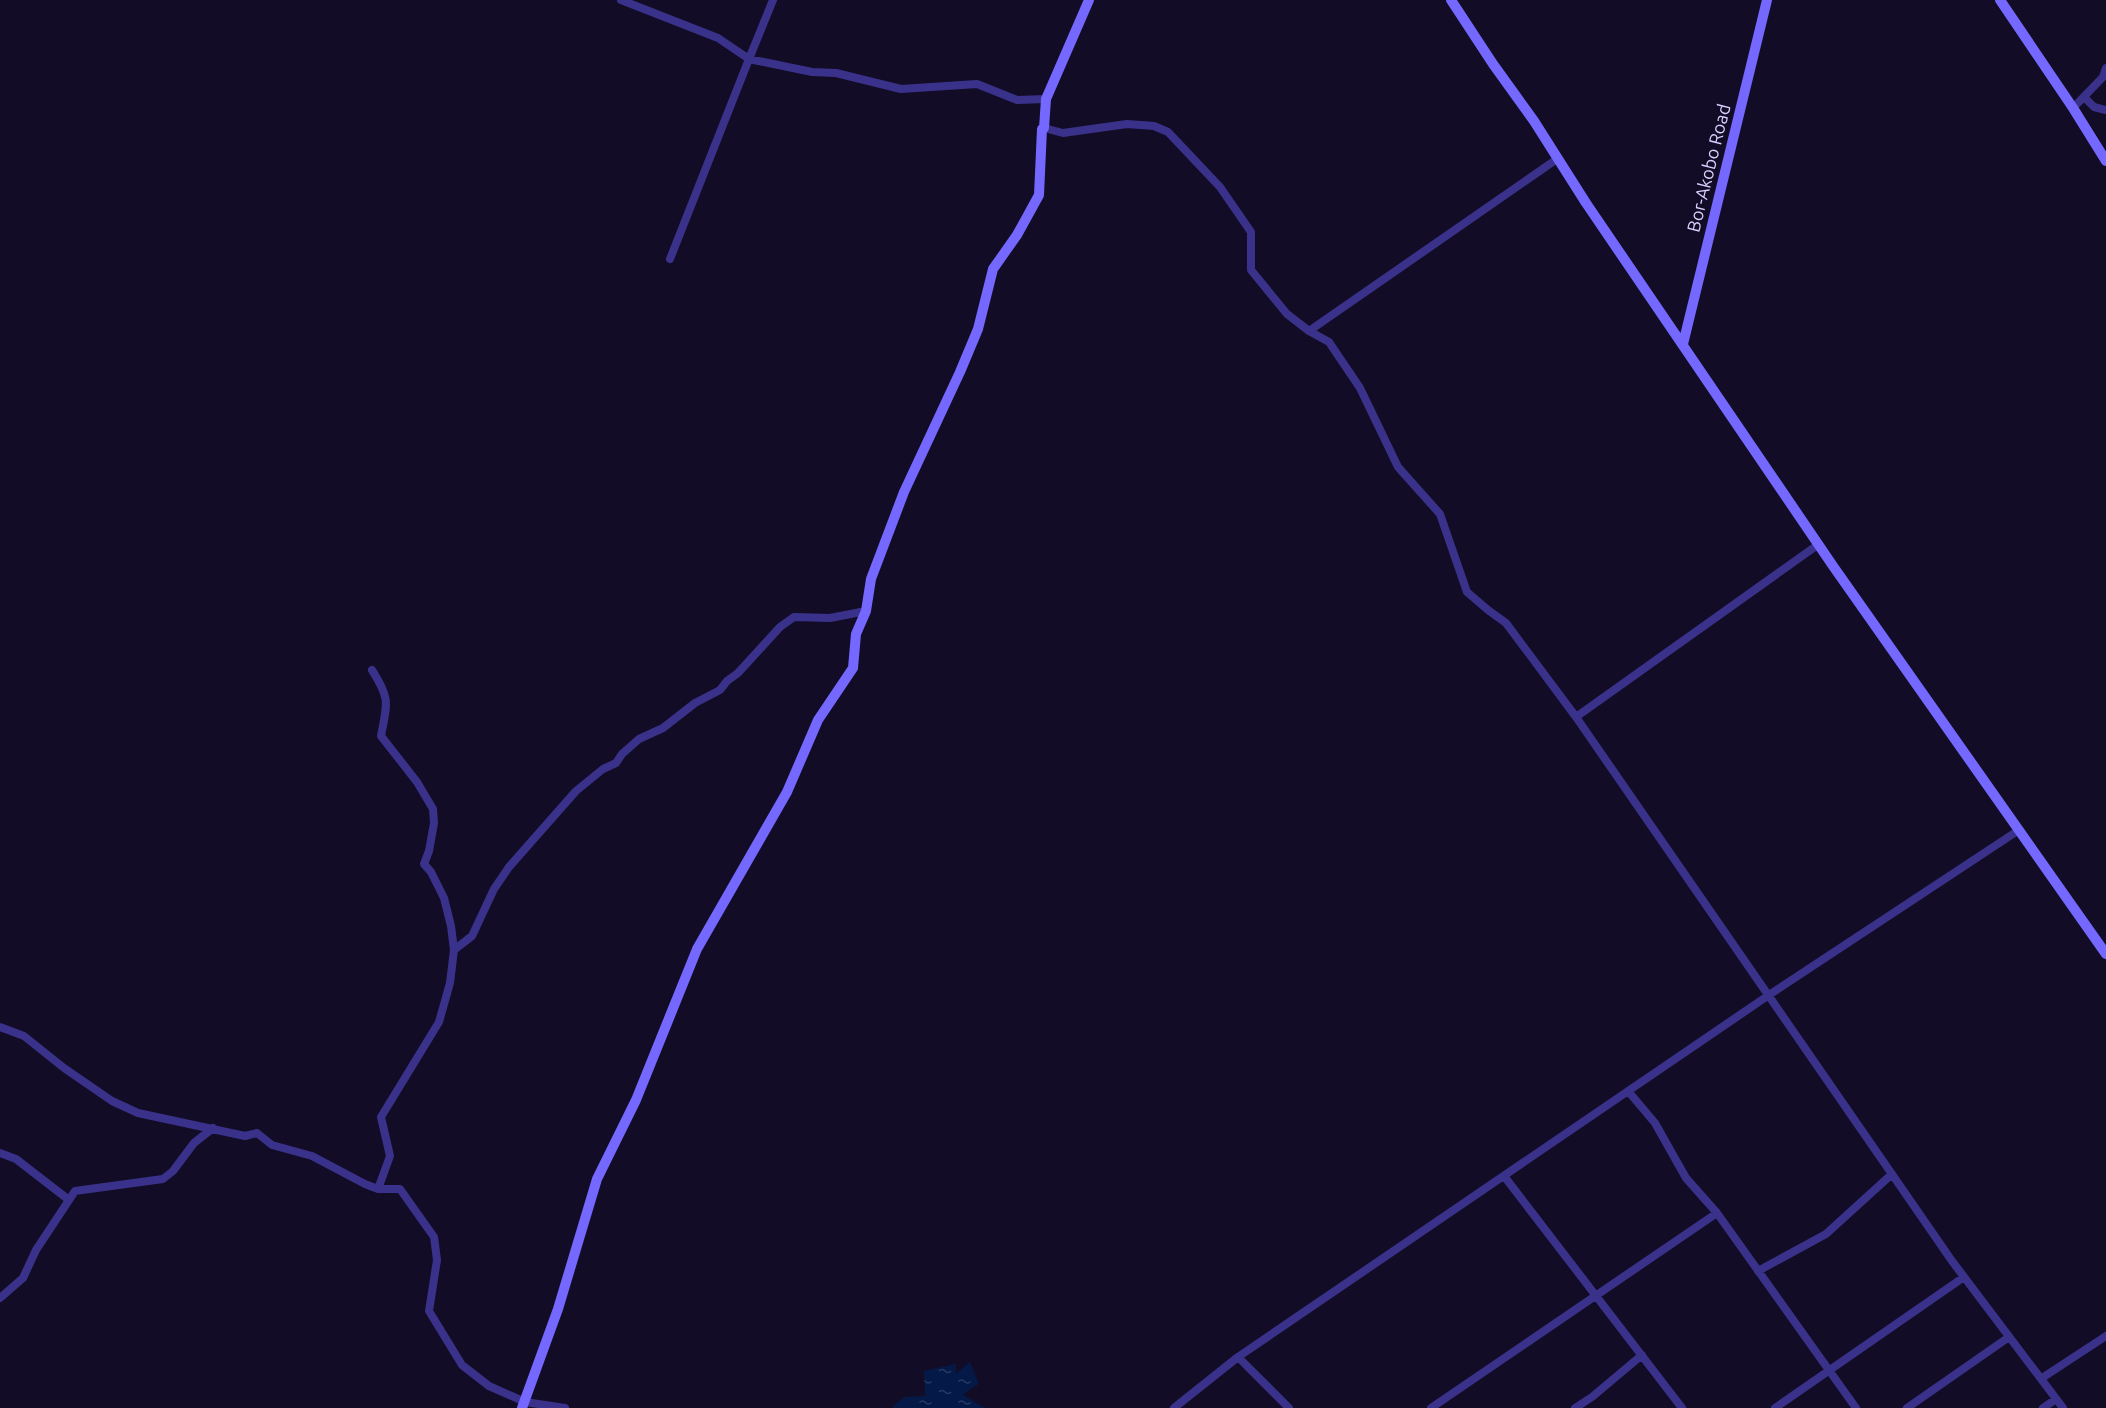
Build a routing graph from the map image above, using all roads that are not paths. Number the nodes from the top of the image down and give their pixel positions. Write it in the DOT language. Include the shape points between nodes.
graph roads {
  1 [pos="621,0"];
  2 [pos="773,0"];
  3 [pos="1089,0"];
  4 [pos="1451,0"];
  5 [pos="1767,0"];
  6 [pos="2001,0"];
  7 [pos="749,59"];
  8 [pos="2106,68"];
  9 [pos="2085,98"];
  10 [pos="1046,99"];
  11 [pos="2073,108"];
  12 [pos="2106,110"];
  13 [pos="1044,128"];
  14 [pos="1557,159"];
  15 [pos="2106,160"];
  16 [pos="670,259"];
  17 [pos="1309,331"];
  18 [pos="1683,344"];
  19 [pos="1819,544"];
  20 [pos="866,611"];
  21 [pos="372,670"];
  22 [pos="1576,717"];
  23 [pos="2019,830"];
  24 [pos="454,950"];
  25 [pos="2106,954"];
  26 [pos="1768,995"];
  27 [pos="0,1027"];
  28 [pos="1628,1091"];
  29 [pos="213,1128"];
  30 [pos="0,1153"];
  31 [pos="1892,1174"];
  32 [pos="1504,1176"];
  33 [pos="378,1189"];
  34 [pos="69,1200"];
  35 [pos="1717,1213"];
  36 [pos="1758,1271"];
  37 [pos="1964,1277"];
  38 [pos="1596,1295"];
  39 [pos="0,1298"];
  40 [pos="2009,1336"];
  41 [pos="2106,1336"];
  42 [pos="1642,1355"];
  43 [pos="1238,1357"];
  44 [pos="1830,1370"];
  45 [pos="2042,1378"];
  46 [pos="2056,1399"];
  47 [pos="524,1405"];
  48 [pos="565,1408"];
  49 [pos="1173,1408"];
  50 [pos="1289,1408"];
  51 [pos="1431,1408"];
  52 [pos="1575,1408"];
  53 [pos="1682,1408"];
  54 [pos="1775,1408"];
  55 [pos="1856,1408"];
  56 [pos="1907,1408"];
  57 [pos="2043,1408"];
  58 [pos="2063,1408"];
  1 -- 7 [label="street" via="718,38"];
  2 -- 7 [label="street"];
  3 -- 10 [label="street"];
  4 -- 14 [label="street"];
  5 -- 18 [label="street, Bor-Akobo Road"];
  6 -- 11 [label="street"];
  7 -- 10 [label="street" via="836,73 901,89 977,84 1017,100"];
  7 -- 16 [label="street"];
  8 -- 9 [label="street"];
  9 -- 11 [label="street"];
  9 -- 12 [label="street" via="2094,107"];
  10 -- 13 [label="street"];
  11 -- 15 [label="street"];
  13 -- 17 [label="street" via="1063,133 1126,124 1154,126 1168,132 1220,187 1251,232 1251,270 1287,314"];
  13 -- 20 [label="street" via="1039,195 993,269 978,329 904,492 871,579"];
  14 -- 17 [label="street"];
  14 -- 18 [label="street"];
  17 -- 22 [label="street" via="1329,342 1360,388 1398,467 1440,514 1467,592 1506,623"];
  18 -- 19 [label="street"];
  19 -- 22 [label="street"];
  19 -- 23 [label="street"];
  20 -- 24 [label="street" via="830,618 794,617 720,690 695,703 663,728 639,739 616,763 576,791 509,867 472,936"];
  20 -- 47 [label="street" via="856,634 852,668 818,720 788,792 697,949 636,1100 597,1179"];
  21 -- 24 [label="street" via="387,702 381,736 433,809 434,823 424,864 444,898"];
  22 -- 26 [label="street"];
  23 -- 25 [label="street"];
  23 -- 26 [label="street"];
  24 -- 33 [label="street" via="439,1022 381,1118 390,1156"];
  26 -- 28 [label="street"];
  26 -- 31 [label="street"];
  27 -- 29 [label="street" via="24,1036 112,1101 138,1113"];
  28 -- 32 [label="street"];
  28 -- 35 [label="street" via="1655,1123 1686,1178"];
  29 -- 33 [label="street" via="245,1136 257,1133 272,1145 312,1156"];
  29 -- 34 [label="street" via="194,1143 164,1179 75,1191"];
  30 -- 34 [label="street" via="16,1160"];
  31 -- 36 [label="street" via="1826,1234"];
  31 -- 37 [label="street"];
  32 -- 38 [label="street"];
  32 -- 43 [label="street"];
  33 -- 47 [label="street" via="400,1189 434,1238 437,1260 429,1311 447,1343 462,1365 489,1386"];
  34 -- 39 [label="street" via="36,1250 23,1278"];
  35 -- 36 [label="street"];
  35 -- 38 [label="street"];
  36 -- 44 [label="street"];
  37 -- 40 [label="street"];
  37 -- 44 [label="street"];
  38 -- 42 [label="street"];
  38 -- 51 [label="street"];
  40 -- 45 [label="street"];
  40 -- 56 [label="street"];
  41 -- 45 [label="street"];
  42 -- 52 [label="street"];
  42 -- 53 [label="street"];
  43 -- 49 [label="street"];
  43 -- 50 [label="street"];
  44 -- 54 [label="street"];
  44 -- 55 [label="street"];
  45 -- 46 [label="street"];
  46 -- 57 [label="street"];
  46 -- 58 [label="street"];
  47 -- 48 [label="street"];
}
